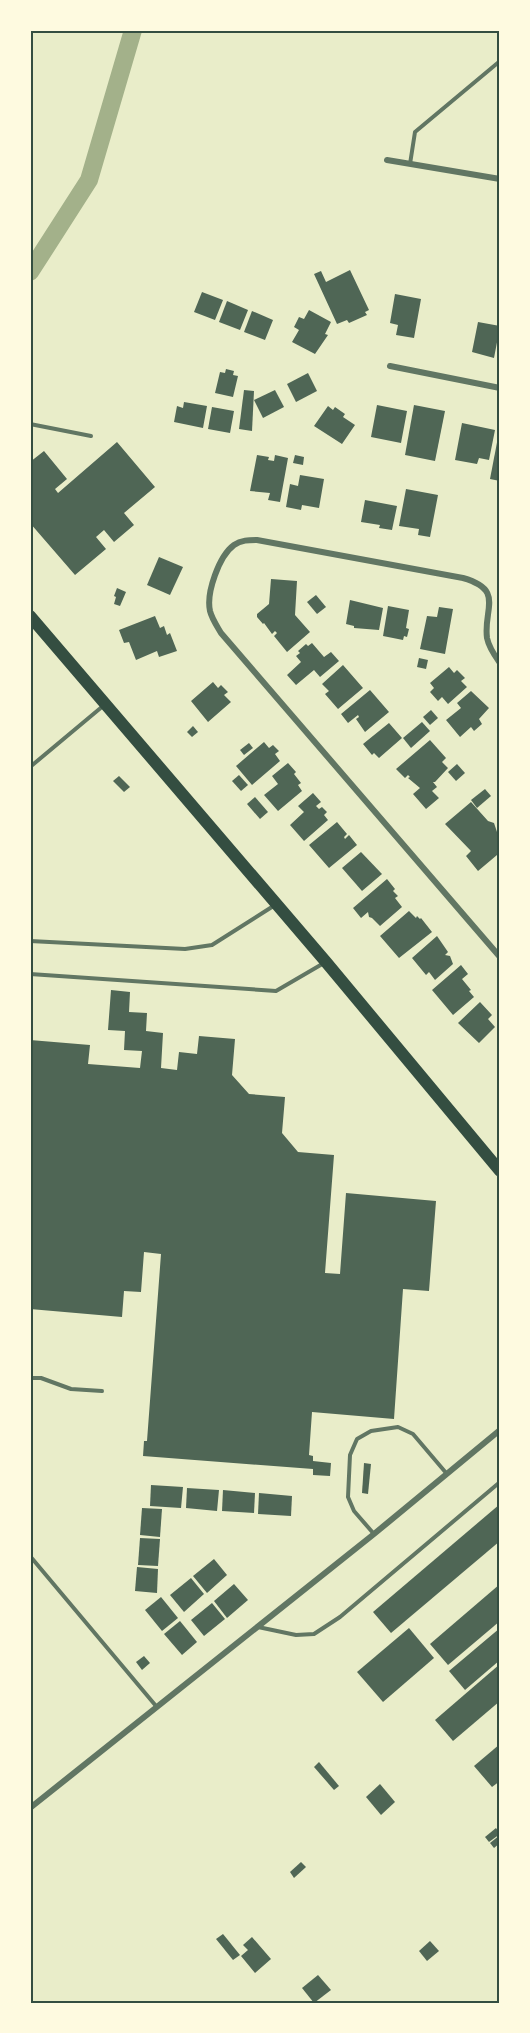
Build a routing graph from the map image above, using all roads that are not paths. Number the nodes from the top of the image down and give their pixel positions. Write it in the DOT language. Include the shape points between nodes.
graph roads {
  1 [pos="500,61"];
  2 [pos="387,160"];
  3 [pos="410,164"];
  4 [pos="500,179"];
  5 [pos="390,366"];
  6 [pos="500,388"];
  7 [pos="30,424"];
  8 [pos="91,436"];
  9 [pos="30,616"];
  10 [pos="500,663"];
  11 [pos="105,704"];
  12 [pos="30,767"];
  13 [pos="276,904"];
  14 [pos="30,941"];
  15 [pos="500,957"];
  16 [pos="326,962"];
  17 [pos="30,974"];
  18 [pos="500,1171"];
  19 [pos="30,1378"];
  20 [pos="102,1391"];
  21 [pos="500,1430"];
  22 [pos="447,1474"];
  23 [pos="500,1482"];
  24 [pos="374,1534"];
  25 [pos="30,1556"];
  26 [pos="257,1627"];
  27 [pos="156,1706"];
  28 [pos="30,1808"];
  1 -- 3 [label="lane" via="415,132"];
  2 -- 3 [label="street"];
  3 -- 4 [label="street"];
  5 -- 6 [label="street"];
  7 -- 8 [label="lane"];
  9 -- 11 [label="main road"];
  10 -- 15 [label="street" via="487,638 490,599 485,588 463,578 244,540 233,546 218,568 210,596 212,618 221,633"];
  11 -- 12 [label="lane"];
  11 -- 13 [label="main road"];
  13 -- 14 [label="lane" via="212,945 185,950"];
  13 -- 16 [label="main road"];
  16 -- 17 [label="lane" via="276,991"];
  16 -- 18 [label="main road"];
  19 -- 20 [label="lane" via="71,1389"];
  21 -- 22 [label="street"];
  22 -- 24 [label="street"];
  22 -- 24 [label="lane" via="412,1434 398,1427 371,1431 357,1439 350,1455 348,1497 354,1511"];
  23 -- 26 [label="lane" via="340,1617 314,1634 296,1635"];
  24 -- 26 [label="street"];
  25 -- 27 [label="lane"];
  26 -- 27 [label="street"];
  27 -- 28 [label="street"];
}
